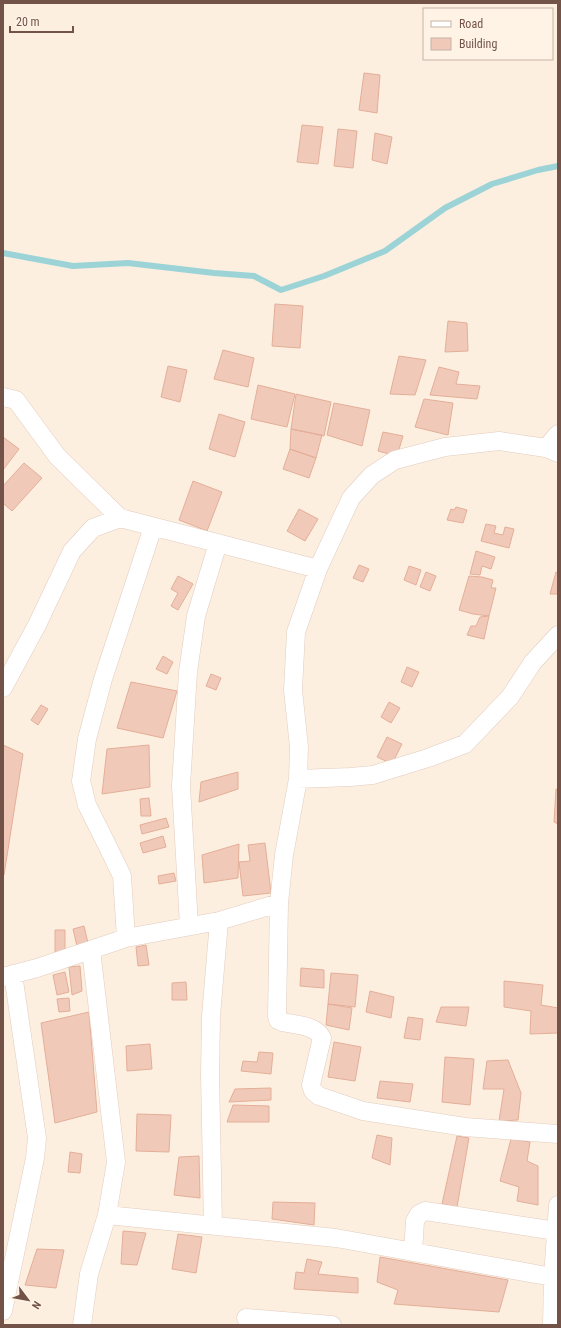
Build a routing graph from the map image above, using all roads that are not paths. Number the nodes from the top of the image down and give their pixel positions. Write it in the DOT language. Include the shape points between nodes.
graph roads {
  1 [pos="3,397"];
  2 [pos="558,434"];
  3 [pos="552,451"];
  4 [pos="120,518"];
  5 [pos="154,527"];
  6 [pos="218,543"];
  7 [pos="318,569"];
  8 [pos="558,635"];
  9 [pos="3,688"];
  10 [pos="298,779"];
  11 [pos="279,903"];
  12 [pos="219,921"];
  13 [pos="189,926"];
  14 [pos="126,938"];
  15 [pos="91,950"];
  16 [pos="8,975"];
  17 [pos="558,1134"];
  18 [pos="107,1215"];
  19 [pos="557,1220"];
  20 [pos="213,1225"];
  21 [pos="413,1252"];
  22 [pos="556,1277"];
  23 [pos="3,1311"];
  24 [pos="246,1318"];
  25 [pos="82,1325"];
  26 [pos="332,1325"];
  27 [pos="552,1325"];
  1 -- 4 [label="street" via="16,400 57,456"];
  2 -- 3 [label="street"];
  3 -- 7 [label="street" via="499,441 445,447 395,460 372,475 351,498"];
  4 -- 5 [label="street"];
  4 -- 9 [label="street" via="93,528 72,551 37,625"];
  5 -- 6 [label="street"];
  5 -- 14 [label="street" via="103,678 87,739 81,782 86,805 122,876"];
  6 -- 7 [label="street"];
  6 -- 13 [label="street" via="196,616 188,672 181,786"];
  7 -- 10 [label="street" via="296,632 293,690 299,747"];
  8 -- 10 [label="street" via="533,662 510,697 465,744 373,775"];
  10 -- 11 [label="street" via="284,855"];
  11 -- 12 [label="street"];
  11 -- 17 [label="street" via="277,1016 282,1022 314,1029 320,1033 322,1038 312,1085 313,1092 363,1110 465,1127"];
  12 -- 13 [label="street"];
  12 -- 20 [label="street" via="211,1016"];
  13 -- 14 [label="street"];
  14 -- 15 [label="street"];
  15 -- 16 [label="street"];
  15 -- 18 [label="street" via="116,1162"];
  16 -- 23 [label="street" via="37,1138"];
  18 -- 20 [label="street"];
  18 -- 25 [label="street" via="89,1274"];
  19 -- 21 [label="street" via="425,1211 419,1214 415,1221"];
  19 -- 22 [label="street"];
  20 -- 21 [label="street" via="336,1238"];
  21 -- 22 [label="street"];
  22 -- 27 [label="street"];
  24 -- 26 [label="street"];
}
